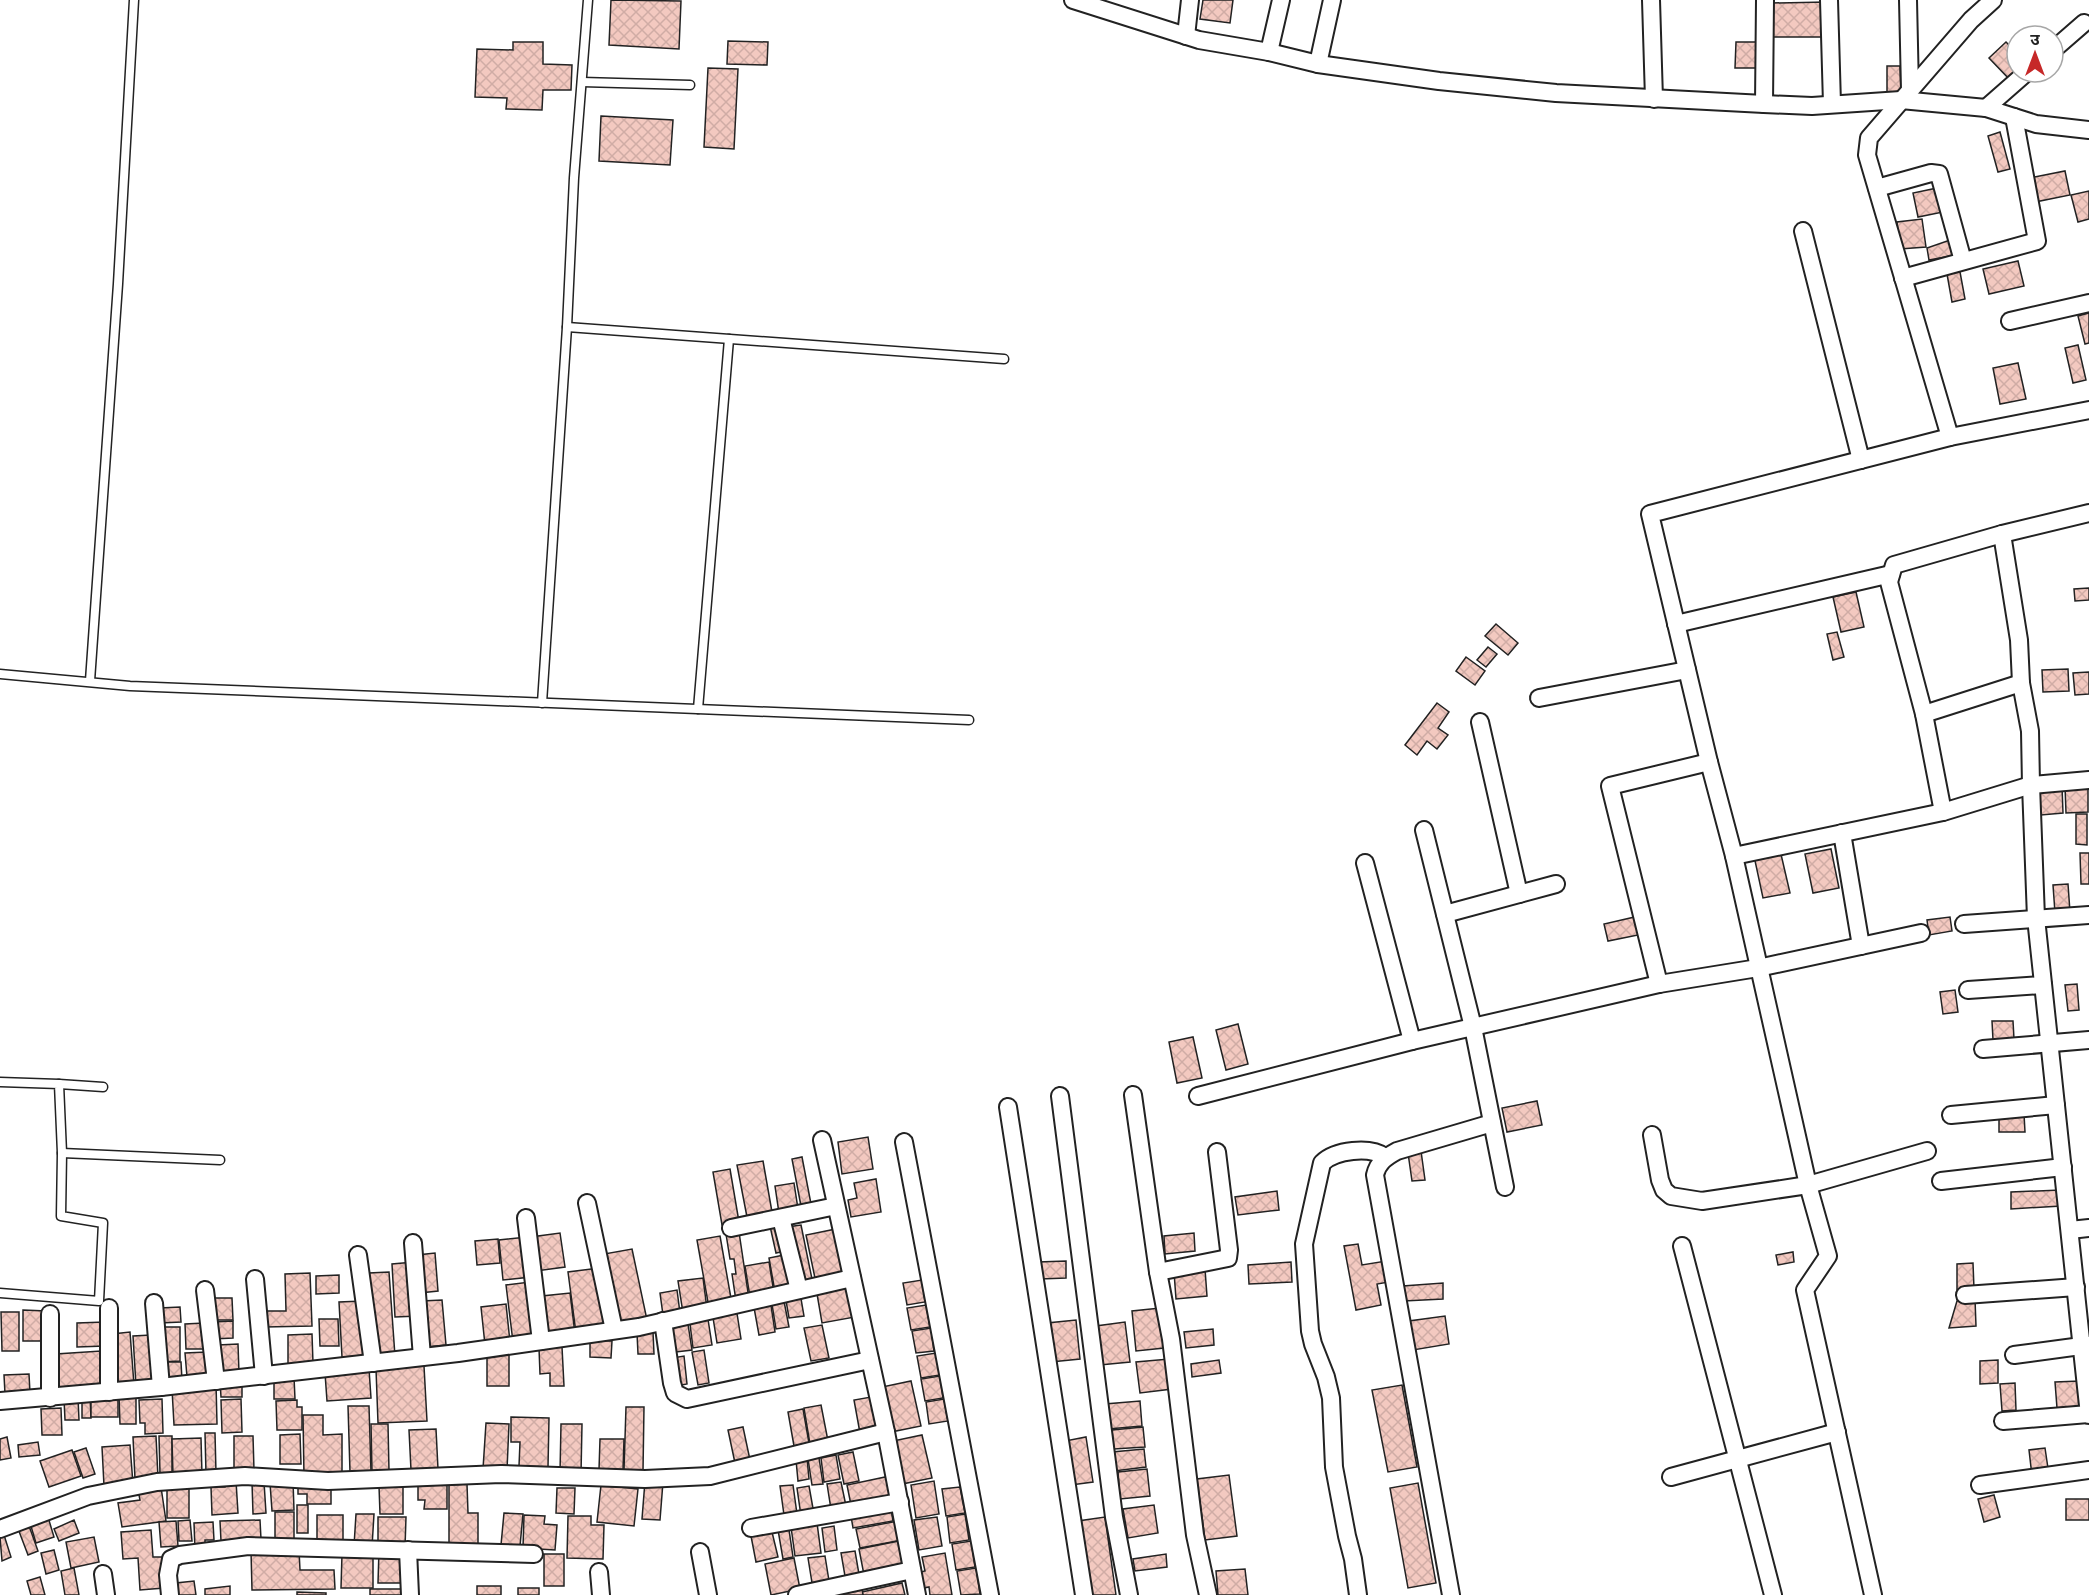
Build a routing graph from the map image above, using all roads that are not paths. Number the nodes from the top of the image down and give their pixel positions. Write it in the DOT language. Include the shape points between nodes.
graph roads {
  1 [pos="134,0"];
  2 [pos="588,0"];
  3 [pos="1073,0"];
  4 [pos="1190,0"];
  5 [pos="1281,0"];
  6 [pos="1332,0"];
  7 [pos="1651,0"];
  8 [pos="1765,0"];
  9 [pos="1829,0"];
  10 [pos="1908,0"];
  11 [pos="1993,0"];
  12 [pos="2084,23"];
  13 [pos="1186,36"];
  14 [pos="2065,40"];
  15 [pos="1269,52"];
  16 [pos="1318,64"];
  17 [pos="582,82"];
  18 [pos="2013,84"];
  19 [pos="690,85"];
  20 [pos="1906,95"];
  21 [pos="1654,99"];
  22 [pos="1764,104"];
  23 [pos="1833,104"];
  24 [pos="1986,108"];
  25 [pos="2014,117"];
  26 [pos="2089,130"];
  27 [pos="1876,188"];
  28 [pos="1803,231"];
  29 [pos="1963,261"];
  30 [pos="1903,278"];
  31 [pos="2089,303"];
  32 [pos="2010,321"];
  33 [pos="567,327"];
  34 [pos="729,339"];
  35 [pos="1004,358"];
  36 [pos="2089,410"];
  37 [pos="1950,437"];
  38 [pos="1861,460"];
  39 [pos="2089,513"];
  40 [pos="2002,534"];
  41 [pos="1892,574"];
  42 [pos="1676,624"];
  43 [pos="1687,670"];
  44 [pos="0,674"];
  45 [pos="90,681"];
  46 [pos="2020,683"];
  47 [pos="1539,698"];
  48 [pos="542,703"];
  49 [pos="698,709"];
  50 [pos="1924,714"];
  51 [pos="969,720"];
  52 [pos="1480,722"];
  53 [pos="1709,762"];
  54 [pos="2089,780"];
  55 [pos="2031,785"];
  56 [pos="1943,812"];
  57 [pos="1424,831"];
  58 [pos="1842,833"];
  59 [pos="1734,856"];
  60 [pos="1365,863"];
  61 [pos="1556,884"];
  62 [pos="1519,894"];
  63 [pos="1445,914"];
  64 [pos="2089,915"];
  65 [pos="2036,918"];
  66 [pos="1964,924"];
  67 [pos="1921,933"];
  68 [pos="1861,946"];
  69 [pos="1758,968"];
  70 [pos="1659,984"];
  71 [pos="2043,985"];
  72 [pos="1968,990"];
  73 [pos="1473,1027"];
  74 [pos="2089,1040"];
  75 [pos="1412,1041"];
  76 [pos="2050,1042"];
  77 [pos="1983,1049"];
  78 [pos="0,1082"];
  79 [pos="59,1084"];
  80 [pos="103,1087"];
  81 [pos="1133,1095"];
  82 [pos="1060,1096"];
  83 [pos="1198,1096"];
  84 [pos="2056,1105"];
  85 [pos="1008,1107"];
  86 [pos="1951,1115"];
  87 [pos="1492,1123"];
  88 [pos="1652,1135"];
  89 [pos="822,1140"];
  90 [pos="904,1142"];
  91 [pos="1927,1151"];
  92 [pos="1217,1152"];
  93 [pos="62,1153"];
  94 [pos="1385,1157"];
  95 [pos="220,1160"];
  96 [pos="2063,1167"];
  97 [pos="1941,1181"];
  98 [pos="1808,1185"];
  99 [pos="1505,1187"];
  100 [pos="587,1203"];
  101 [pos="836,1206"];
  102 [pos="526,1218"];
  103 [pos="781,1218"];
  104 [pos="731,1228"];
  105 [pos="2089,1228"];
  106 [pos="2070,1230"];
  107 [pos="413,1243"];
  108 [pos="1682,1246"];
  109 [pos="358,1255"];
  110 [pos="1158,1272"];
  111 [pos="852,1278"];
  112 [pos="255,1279"];
  113 [pos="2076,1287"];
  114 [pos="205,1290"];
  115 [pos="799,1290"];
  116 [pos="0,1293"];
  117 [pos="1965,1295"];
  118 [pos="154,1303"];
  119 [pos="109,1308"];
  120 [pos="50,1314"];
  121 [pos="663,1321"];
  122 [pos="614,1330"];
  123 [pos="541,1341"];
  124 [pos="2086,1345"];
  125 [pos="2014,1355"];
  126 [pos="422,1357"];
  127 [pos="870,1360"];
  128 [pos="373,1363"];
  129 [pos="264,1376"];
  130 [pos="216,1381"];
  131 [pos="161,1387"];
  132 [pos="109,1392"];
  133 [pos="50,1398"];
  134 [pos="0,1401"];
  135 [pos="2089,1414"];
  136 [pos="2002,1421"];
  137 [pos="886,1432"];
  138 [pos="1837,1432"];
  139 [pos="1738,1458"];
  140 [pos="2089,1470"];
  141 [pos="1671,1477"];
  142 [pos="1980,1485"];
  143 [pos="900,1502"];
  144 [pos="751,1528"];
  145 [pos="0,1529"];
  146 [pos="408,1550"];
  147 [pos="700,1552"];
  148 [pos="534,1554"];
  149 [pos="912,1570"];
  150 [pos="599,1572"];
  151 [pos="103,1574"];
  152 [pos="106,1595"];
  153 [pos="170,1595"];
  154 [pos="410,1595"];
  155 [pos="601,1595"];
  156 [pos="708,1595"];
  157 [pos="797,1595"];
  158 [pos="916,1595"];
  159 [pos="990,1595"];
  160 [pos="1083,1595"];
  161 [pos="1129,1595"];
  162 [pos="1206,1595"];
  163 [pos="1358,1595"];
  164 [pos="1451,1595"];
  165 [pos="1773,1595"];
  166 [pos="1873,1595"];
  1 -- 45 [label="lane"];
  2 -- 17 [label="lane"];
  3 -- 13 [label="street"];
  4 -- 13 [label="street"];
  5 -- 15 [label="street"];
  6 -- 16 [label="street"];
  7 -- 21 [label="street"];
  8 -- 22 [label="street"];
  9 -- 23 [label="street"];
  10 -- 20 [label="street"];
  11 -- 20 [label="street"];
  12 -- 14 [label="street"];
  13 -- 15 [label="street"];
  15 -- 16 [label="street"];
  16 -- 21 [label="street" via="1439,81"];
  17 -- 19 [label="lane"];
  17 -- 33 [label="lane"];
  18 -- 24 [label="street"];
  20 -- 23 [label="street"];
  20 -- 24 [label="street"];
  20 -- 27 [label="street" via="1869,138 1867,155"];
  21 -- 22 [label="street"];
  22 -- 23 [label="street"];
  24 -- 25 [label="street"];
  25 -- 26 [label="street" via="2036,124"];
  25 -- 29 [label="street" via="2037,241"];
  27 -- 29 [label="street" via="1939,174"];
  27 -- 30 [label="street"];
  28 -- 38 [label="street"];
  29 -- 30 [label="street"];
  30 -- 37 [label="street"];
  31 -- 32 [label="street"];
  33 -- 34 [label="lane"];
  33 -- 48 [label="lane"];
  34 -- 35 [label="lane"];
  34 -- 49 [label="lane"];
  36 -- 37 [label="street"];
  37 -- 38 [label="street"];
  38 -- 42 [label="street" via="1650,514"];
  39 -- 40 [label="street"];
  40 -- 41 [label="street" via="1894,565"];
  40 -- 46 [label="street" via="2019,640"];
  41 -- 42 [label="street"];
  41 -- 50 [label="street" via="1889,582"];
  42 -- 43 [label="street"];
  43 -- 47 [label="street"];
  43 -- 53 [label="street"];
  44 -- 45 [label="lane"];
  45 -- 48 [label="lane" via="129,686"];
  46 -- 50 [label="street"];
  46 -- 55 [label="street" via="2030,731"];
  48 -- 49 [label="lane"];
  49 -- 51 [label="lane"];
  50 -- 56 [label="street"];
  52 -- 62 [label="street"];
  53 -- 59 [label="street"];
  53 -- 70 [label="street" via="1610,786"];
  54 -- 55 [label="street"];
  55 -- 56 [label="street"];
  55 -- 65 [label="street"];
  56 -- 58 [label="street"];
  57 -- 63 [label="street"];
  58 -- 59 [label="street"];
  58 -- 68 [label="street"];
  59 -- 69 [label="street"];
  60 -- 75 [label="street"];
  61 -- 62 [label="street"];
  62 -- 63 [label="street"];
  63 -- 73 [label="street"];
  64 -- 65 [label="street"];
  65 -- 66 [label="street"];
  65 -- 71 [label="street"];
  67 -- 68 [label="street"];
  68 -- 69 [label="street"];
  69 -- 70 [label="street"];
  69 -- 98 [label="street"];
  70 -- 73 [label="street"];
  71 -- 72 [label="street"];
  71 -- 76 [label="street"];
  73 -- 75 [label="street"];
  73 -- 87 [label="street"];
  74 -- 76 [label="street"];
  75 -- 83 [label="street"];
  76 -- 77 [label="street"];
  76 -- 84 [label="street"];
  78 -- 79 [label="lane"];
  79 -- 80 [label="lane"];
  79 -- 93 [label="lane"];
  81 -- 110 [label="street"];
  82 -- 161 [label="street" via="1114,1517"];
  84 -- 86 [label="street"];
  84 -- 96 [label="street"];
  85 -- 160 [label="street"];
  87 -- 94 [label="street"];
  87 -- 99 [label="street"];
  88 -- 98 [label="street" via="1660,1180 1671,1196 1702,1201"];
  89 -- 101 [label="street"];
  90 -- 159 [label="street"];
  91 -- 98 [label="street"];
  92 -- 110 [label="street" via="1228,1258"];
  93 -- 95 [label="lane"];
  93 -- 116 [label="lane" via="61,1216 103,1223 99,1301"];
  94 -- 163 [label="street" via="1364,1150 1332,1155 1322,1163 1304,1244 1310,1331 1331,1398 1334,1467"];
  94 -- 164 [label="street" via="1375,1175"];
  96 -- 97 [label="street"];
  96 -- 106 [label="street"];
  98 -- 138 [label="street" via="1828,1256 1804,1290"];
  100 -- 122 [label="street"];
  101 -- 103 [label="street"];
  101 -- 111 [label="street"];
  102 -- 123 [label="street"];
  103 -- 104 [label="street"];
  103 -- 115 [label="street"];
  105 -- 106 [label="street"];
  106 -- 113 [label="street"];
  107 -- 126 [label="street"];
  108 -- 139 [label="street"];
  109 -- 128 [label="street"];
  110 -- 162 [label="street" via="1171,1339"];
  111 -- 115 [label="street"];
  111 -- 127 [label="street"];
  112 -- 129 [label="street"];
  113 -- 117 [label="street"];
  113 -- 124 [label="street"];
  114 -- 130 [label="street"];
  115 -- 121 [label="street"];
  118 -- 131 [label="street"];
  119 -- 132 [label="street"];
  120 -- 133 [label="street"];
  121 -- 122 [label="street"];
  121 -- 127 [label="street" via="675,1393 687,1399"];
  122 -- 123 [label="street"];
  123 -- 126 [label="street"];
  124 -- 125 [label="street"];
  124 -- 135 [label="street"];
  126 -- 128 [label="street"];
  127 -- 137 [label="street"];
  128 -- 129 [label="street"];
  129 -- 130 [label="street"];
  130 -- 131 [label="street"];
  131 -- 132 [label="street"];
  132 -- 133 [label="street"];
  133 -- 134 [label="street"];
  135 -- 136 [label="street"];
  137 -- 143 [label="street"];
  137 -- 145 [label="street" via="710,1476 645,1479 501,1474 328,1481 245,1476 157,1482 88,1496"];
  138 -- 139 [label="street"];
  138 -- 166 [label="street"];
  139 -- 141 [label="street"];
  139 -- 165 [label="street"];
  140 -- 142 [label="street"];
  143 -- 144 [label="street"];
  143 -- 149 [label="street"];
  146 -- 148 [label="street"];
  146 -- 153 [label="street" via="248,1546 180,1555 171,1559"];
  146 -- 154 [label="street"];
  147 -- 156 [label="street"];
  149 -- 157 [label="street"];
  149 -- 158 [label="street"];
  150 -- 155 [label="street"];
  151 -- 152 [label="street"];
}
